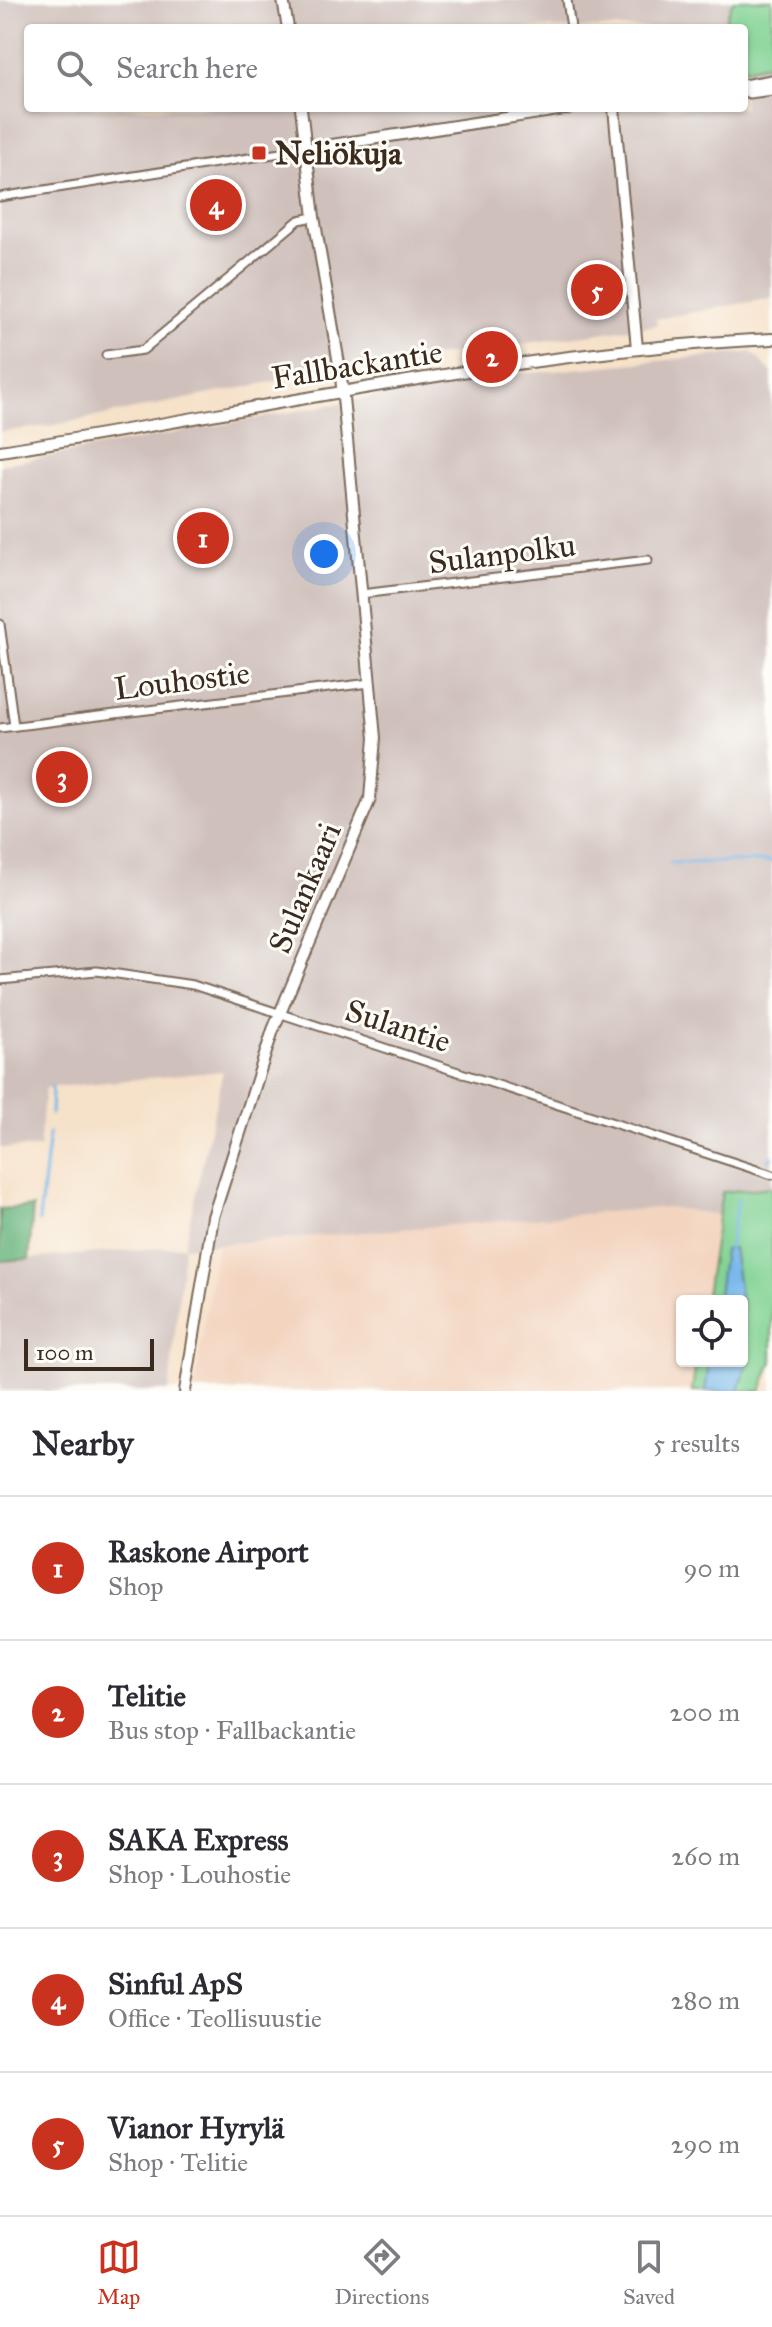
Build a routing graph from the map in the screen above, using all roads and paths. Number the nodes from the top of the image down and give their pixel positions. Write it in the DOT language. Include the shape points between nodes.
graph roads {
  1 [pos="283,0"];
  2 [pos="567,0"];
  3 [pos="287,24"];
  4 [pos="570,24"];
  5 [pos="772,85"];
  6 [pos="748,88"];
  7 [pos="301,112"];
  8 [pos="545,112"];
  9 [pos="614,112"];
  10 [pos="306,149"];
  11 [pos="0,197"];
  12 [pos="314,217"];
  13 [pos="772,339"];
  14 [pos="637,348"];
  15 [pos="106,355"];
  16 [pos="342,392"];
  17 [pos="0,451"];
  18 [pos="648,560"];
  19 [pos="361,594"];
  20 [pos="0,624"];
  21 [pos="370,683"];
  22 [pos="14,726"];
  23 [pos="0,728"];
  24 [pos="0,980"];
  25 [pos="281,1013"];
  26 [pos="772,1175"];
  27 [pos="185,1391"];
  1 -- 3 [label="street"];
  2 -- 4 [label="street"];
  5 -- 6 [label="main road"];
  7 -- 10 [label="street, Sulankaari"];
  8 -- 10 [label="street"];
  9 -- 14 [label="street"];
  10 -- 11 [label="street"];
  10 -- 12 [label="street, Sulankaari"];
  12 -- 15 [label="street" via="299,220 143,350"];
  12 -- 16 [label="street, Sulankaari"];
  13 -- 14 [label="street, Fallbackantie"];
  14 -- 16 [label="street, Fallbackantie"];
  16 -- 17 [label="street, Fallbackantie"];
  16 -- 19 [label="street, Sulankaari"];
  18 -- 19 [label="street, Sulanpolku"];
  19 -- 21 [label="street, Sulankaari"];
  20 -- 22 [label="street"];
  21 -- 22 [label="street, Louhostie"];
  21 -- 25 [label="street, Sulankaari" via="375,738 370,799"];
  22 -- 23 [label="street, Louhostie"];
  24 -- 25 [label="street, Sulantie" via="97,971 193,985"];
  25 -- 26 [label="street, Sulantie"];
  25 -- 27 [label="street, Sulankaari" via="213,1217"];
}
